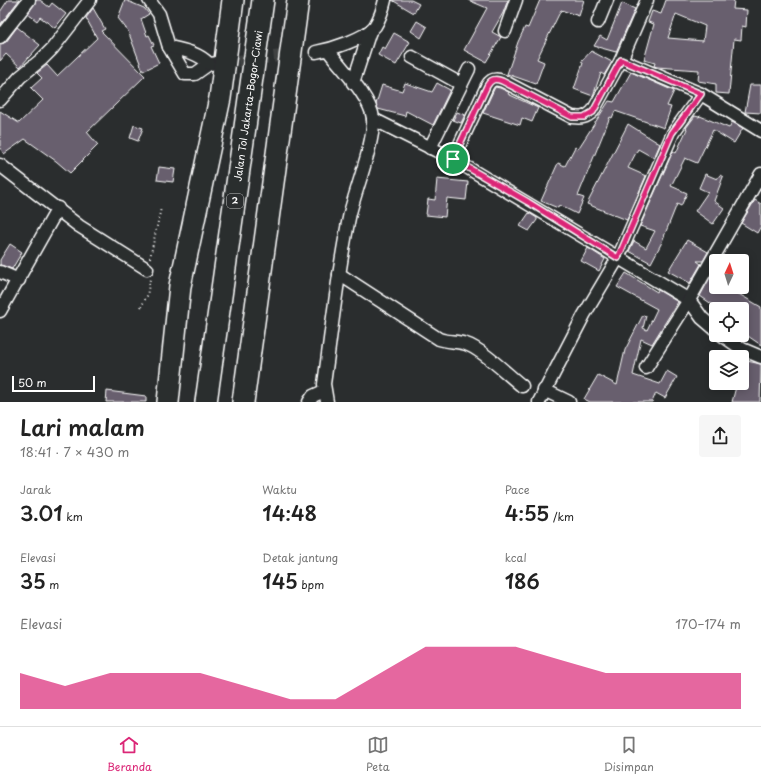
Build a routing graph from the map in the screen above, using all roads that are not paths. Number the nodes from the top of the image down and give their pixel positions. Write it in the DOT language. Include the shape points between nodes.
graph roads {
  1 [pos="29,0"];
  2 [pos="90,0"];
  3 [pos="149,0"];
  4 [pos="233,0"];
  5 [pos="263,0"];
  6 [pos="298,0"];
  7 [pos="385,0"];
  8 [pos="516,0"];
  9 [pos="607,0"];
  10 [pos="647,0"];
  11 [pos="598,22"];
  12 [pos="370,31"];
  13 [pos="505,31"];
  14 [pos="0,37"];
  15 [pos="169,47"];
  16 [pos="412,56"];
  17 [pos="621,60"];
  18 [pos="469,69"];
  19 [pos="353,83"];
  20 [pos="462,84"];
  21 [pos="701,94"];
  22 [pos="0,100"];
  23 [pos="373,119"];
  24 [pos="761,131"];
  25 [pos="430,148"];
  26 [pos="453,159"];
  27 [pos="1,168"];
  28 [pos="761,174"];
  29 [pos="58,208"];
  30 [pos="618,258"];
  31 [pos="147,269"];
  32 [pos="0,272"];
  33 [pos="339,274"];
  34 [pos="19,280"];
  35 [pos="689,300"];
  36 [pos="0,311"];
  37 [pos="709,324"];
  38 [pos="732,342"];
  39 [pos="761,357"];
  40 [pos="646,368"];
  41 [pos="522,386"];
  42 [pos="544,390"];
  43 [pos="326,396"];
  44 [pos="168,402"];
  45 [pos="206,402"];
  46 [pos="243,402"];
  47 [pos="309,402"];
  48 [pos="539,402"];
  49 [pos="569,402"];
  1 -- 14 [label="street"];
  2 -- 22 [label="street" via="52,49 20,77"];
  3 -- 15 [label="street" via="159,14"];
  4 -- 44 [label="highway" via="220,98 180,286"];
  5 -- 45 [label="highway, Jalan Tol Jakarta–Bogor–Ciawi / 2"];
  6 -- 46 [label="highway"];
  7 -- 12 [label="street" via="379,18"];
  8 -- 13 [label="street"];
  9 -- 11 [label="street"];
  10 -- 17 [label="street"];
  12 -- 19 [label="street"];
  12 -- 19 [label="street" via="322,51"];
  15 -- 15 [label="street" via="190,52 215,63 195,74 185,74"];
  16 -- 20 [label="street"];
  17 -- 21 [label="street"];
  17 -- 26 [label="street" via="593,112 584,117 572,117 502,81 492,80"];
  18 -- 20 [label="street"];
  19 -- 23 [label="street" via="366,100"];
  20 -- 25 [label="street"];
  21 -- 24 [label="street"];
  21 -- 30 [label="street" via="672,133"];
  23 -- 25 [label="street"];
  23 -- 33 [label="street" via="369,144 350,213"];
  25 -- 26 [label="street"];
  26 -- 30 [label="street"];
  27 -- 29 [label="street"];
  28 -- 35 [label="street"];
  29 -- 31 [label="street" via="79,226"];
  29 -- 34 [label="street"];
  30 -- 35 [label="street"];
  30 -- 42 [label="street"];
  32 -- 34 [label="street"];
  33 -- 41 [label="street" via="439,339 466,344 477,350"];
  33 -- 43 [label="street"];
  34 -- 36 [label="street"];
  35 -- 37 [label="street"];
  35 -- 40 [label="street"];
  38 -- 39 [label="street"];
  42 -- 48 [label="street"];
  42 -- 49 [label="street"];
  43 -- 47 [label="street" via="313,396"];
}
